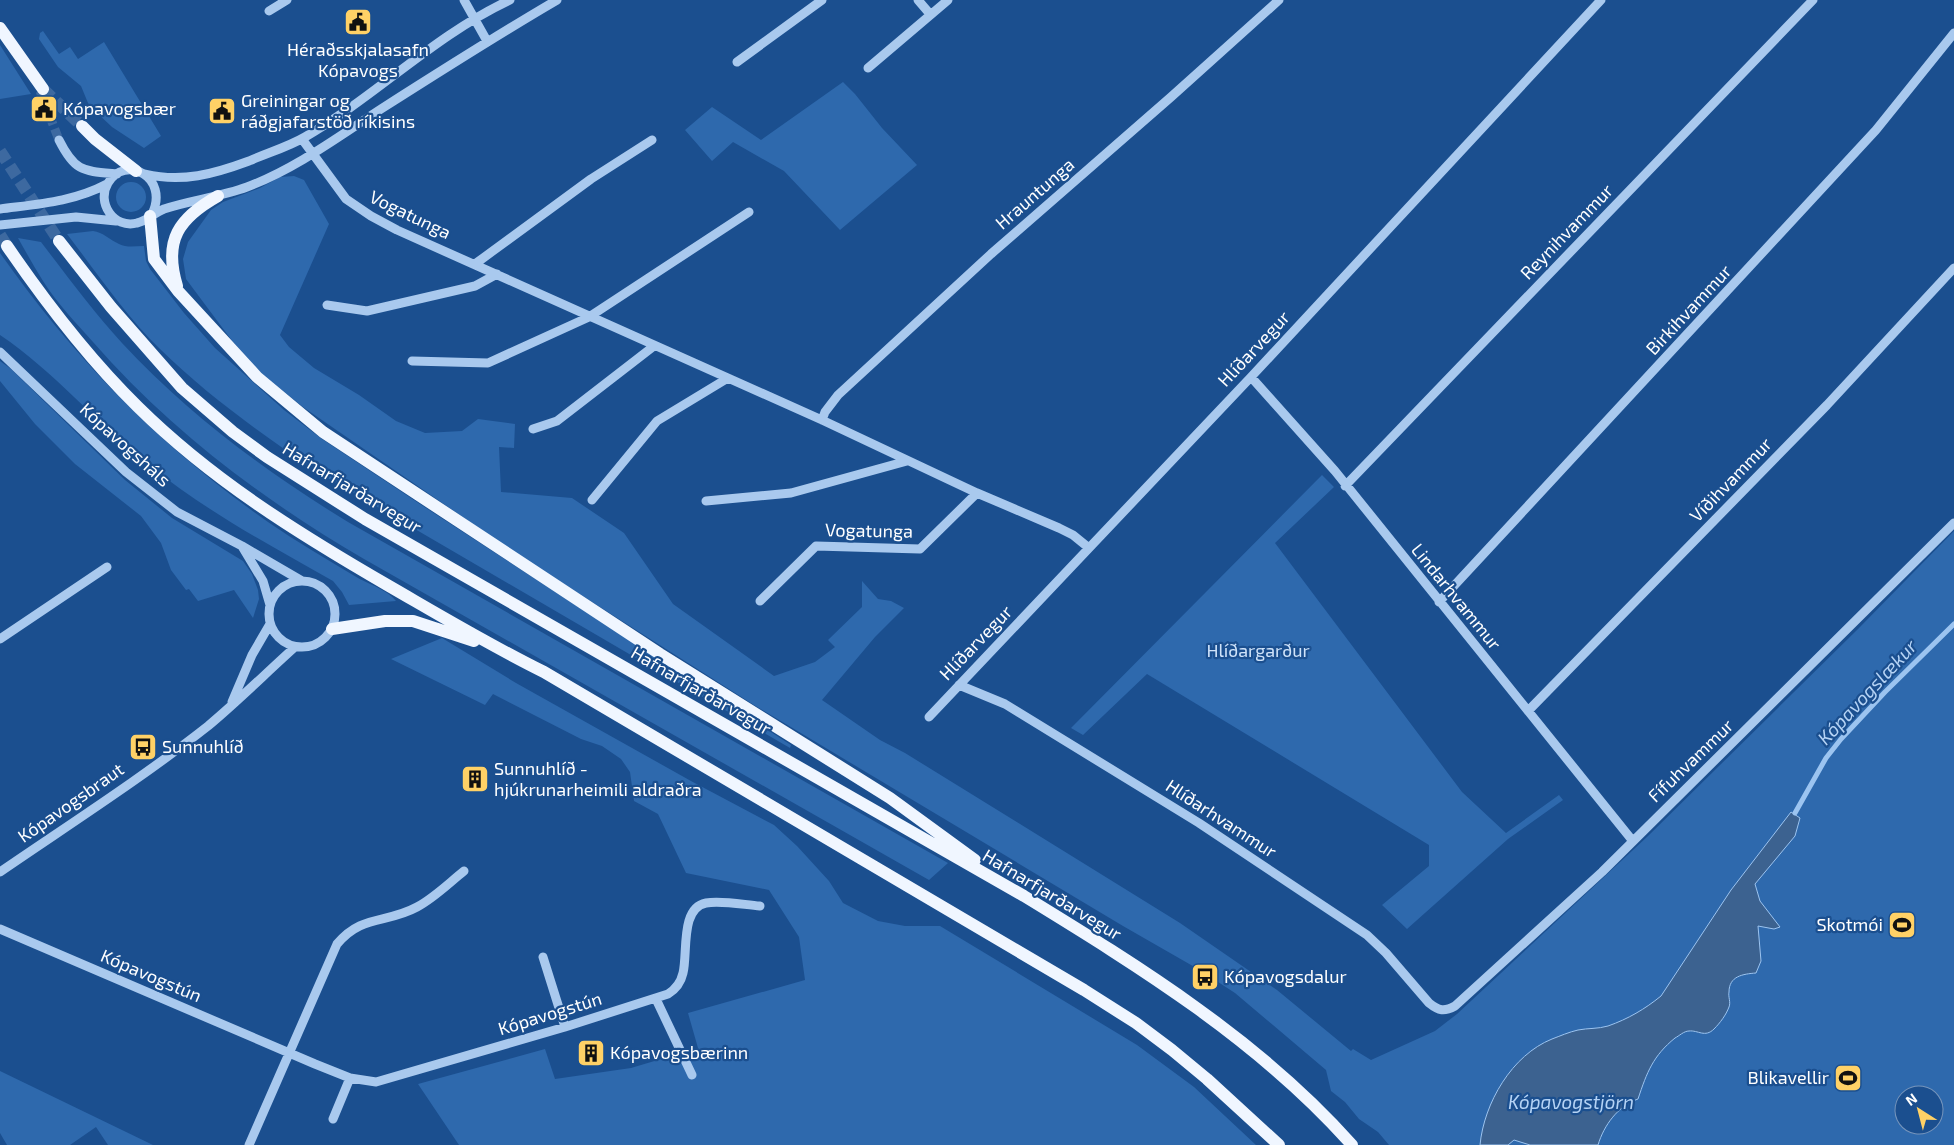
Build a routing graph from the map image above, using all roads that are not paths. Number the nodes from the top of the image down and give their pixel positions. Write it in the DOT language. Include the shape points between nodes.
graph roads {
  1 [pos="287,0"];
  2 [pos="464,0"];
  3 [pos="510,0"];
  4 [pos="557,0"];
  5 [pos="822,0"];
  6 [pos="918,0"];
  7 [pos="948,0"];
  8 [pos="1279,0"];
  9 [pos="1601,0"];
  10 [pos="1813,0"];
  11 [pos="269,11"];
  12 [pos="930,14"];
  13 [pos="475,19"];
  14 [pos="0,28"];
  15 [pos="1954,33"];
  16 [pos="487,41"];
  17 [pos="737,62"];
  18 [pos="868,68"];
  19 [pos="42,90"];
  20 [pos="82,126"];
  21 [pos="302,139"];
  22 [pos="59,140"];
  23 [pos="652,140"];
  24 [pos="312,154"];
  25 [pos="141,172"];
  26 [pos="117,174"];
  27 [pos="107,184"];
  28 [pos="218,196"];
  29 [pos="0,209"];
  30 [pos="748,212"];
  31 [pos="151,215"];
  32 [pos="119,222"];
  33 [pos="0,225"];
  34 [pos="59,241"];
  35 [pos="7,246"];
  36 [pos="475,264"];
  37 [pos="1954,268"];
  38 [pos="498,274"];
  39 [pos="178,291"];
  40 [pos="327,305"];
  41 [pos="589,317"];
  42 [pos="654,346"];
  43 [pos="0,352"];
  44 [pos="412,361"];
  45 [pos="1251,377"];
  46 [pos="728,378"];
  47 [pos="822,420"];
  48 [pos="533,429"];
  49 [pos="907,461"];
  50 [pos="1345,486"];
  51 [pos="977,493"];
  52 [pos="592,500"];
  53 [pos="706,501"];
  54 [pos="1954,523"];
  55 [pos="242,546"];
  56 [pos="1089,548"];
  57 [pos="107,567"];
  58 [pos="302,580"];
  59 [pos="760,601"];
  60 [pos="1439,602"];
  61 [pos="270,604"];
  62 [pos="270,624"];
  63 [pos="332,629"];
  64 [pos="0,639"];
  65 [pos="295,647"];
  66 [pos="498,649"];
  67 [pos="959,684"];
  68 [pos="231,705"];
  69 [pos="1528,711"];
  70 [pos="928,717"];
  71 [pos="1632,840"];
  72 [pos="464,871"];
  73 [pos="0,872"];
  74 [pos="1024,896"];
  75 [pos="760,906"];
  76 [pos="0,929"];
  77 [pos="543,957"];
  78 [pos="656,999"];
  79 [pos="1443,1011"];
  80 [pos="565,1027"];
  81 [pos="288,1053"];
  82 [pos="692,1075"];
  83 [pos="350,1078"];
  84 [pos="333,1119"];
  85 [pos="249,1145"];
  86 [pos="1279,1145"];
  87 [pos="1352,1145"];
  1 -- 11 [label="street"];
  2 -- 13 [label="street"];
  3 -- 13 [label="street"];
  4 -- 16 [label="street"];
  5 -- 17 [label="street"];
  6 -- 12 [label="street"];
  7 -- 12 [label="street"];
  8 -- 47 [label="street, Hrauntunga" via="896,341 838,395 824,412"];
  9 -- 45 [label="street, Hlíðarvegur"];
  10 -- 50 [label="street, Reynihvammur"];
  12 -- 18 [label="street"];
  13 -- 16 [label="street"];
  13 -- 21 [label="street"];
  14 -- 19 [label="main road"];
  15 -- 60 [label="street, Birkihvammur" via="1876,130"];
  16 -- 24 [label="street"];
  20 -- 25 [label="main road"];
  21 -- 24 [label="street, Vogatunga"];
  21 -- 25 [label="street" via="208,175 178,179"];
  22 -- 26 [label="street" via="70,160 78,167"];
  23 -- 36 [label="street" via="591,178"];
  24 -- 28 [label="street" via="274,176"];
  24 -- 36 [label="street, Vogatunga" via="346,199 357,208 396,230"];
  25 -- 26 [label="street"];
  25 -- 31 [label="street" via="152,180 156,188 158,197"];
  26 -- 27 [label="street"];
  27 -- 29 [label="street" via="74,198"];
  27 -- 32 [label="street" via="104,201 112,217"];
  28 -- 31 [label="street"];
  28 -- 39 [label="main road" via="191,213 176,232 172,256"];
  30 -- 41 [label="street"];
  31 -- 32 [label="street" via="137,224"];
  31 -- 39 [label="main road" via="154,259"];
  32 -- 33 [label="street" via="76,217"];
  34 -- 74 [label="main road, Hafnarfjarðarvegur" via="182,388 267,457 365,519"];
  35 -- 66 [label="main road" via="35,287 102,370 138,407 211,471 309,540"];
  36 -- 38 [label="street, Vogatunga"];
  37 -- 69 [label="street, Víðihvammur" via="1827,405"];
  38 -- 40 [label="street" via="475,286 367,311"];
  38 -- 41 [label="street, Vogatunga"];
  39 -- 74 [label="main road" via="257,378 323,432 660,654 890,798"];
  41 -- 42 [label="street, Vogatunga"];
  41 -- 44 [label="street" via="488,363"];
  42 -- 46 [label="street, Vogatunga"];
  42 -- 48 [label="street" via="557,421"];
  43 -- 55 [label="street, Kópavogsháls" via="126,472 177,512"];
  45 -- 50 [label="street, Lindarhvammur"];
  45 -- 56 [label="street, Hlíðarvegur"];
  46 -- 47 [label="street, Vogatunga"];
  46 -- 52 [label="street" via="657,421"];
  47 -- 49 [label="street, Vogatunga"];
  49 -- 51 [label="street, Vogatunga"];
  49 -- 53 [label="street" via="791,493"];
  50 -- 60 [label="street, Lindarhvammur"];
  51 -- 56 [label="street, Vogatunga" via="1073,535"];
  51 -- 59 [label="street, Vogatunga" via="920,549 816,546"];
  54 -- 71 [label="street, Fífuhvammur"];
  55 -- 58 [label="street, Kópavogsháls"];
  55 -- 61 [label="street" via="263,581"];
  56 -- 67 [label="street, Hlíðarvegur"];
  57 -- 64 [label="street"];
  58 -- 61 [label="street" via="282,587"];
  58 -- 63 [label="street" via="318,585 330,596 335,612"];
  60 -- 69 [label="street, Lindarhvammur"];
  61 -- 62 [label="street"];
  62 -- 65 [label="street" via="279,639"];
  62 -- 68 [label="street, Kópavogsbraut" via="252,655"];
  63 -- 65 [label="street" via="316,644"];
  63 -- 66 [label="main road" via="386,621 412,621"];
  65 -- 68 [label="street, Kópavogsbraut"];
  66 -- 86 [label="main road" via="544,672 1136,1023 1208,1079"];
  67 -- 70 [label="street, Hlíðarvegur"];
  67 -- 79 [label="street, Hlíðarhvammur" via="1005,704 1200,823 1367,935 1429,1003"];
  68 -- 73 [label="street, Kópavogsbraut" via="161,761"];
  69 -- 71 [label="street, Lindarhvammur"];
  71 -- 79 [label="street, Fífuhvammur" via="1602,872 1455,1006"];
  72 -- 81 [label="street" via="417,907 360,924 344,935 332,953"];
  74 -- 87 [label="main road, Hafnarfjarðarvegur" via="1108,948 1262,1058 1323,1112"];
  75 -- 78 [label="street, Kópavogstún" via="706,903 695,909 688,919 682,979 673,990"];
  76 -- 81 [label="street, Kópavogstún"];
  77 -- 80 [label="street"];
  78 -- 80 [label="street, Kópavogstún"];
  78 -- 82 [label="street"];
  80 -- 83 [label="street, Kópavogstún" via="376,1082"];
  81 -- 83 [label="street, Kópavogstún"];
  81 -- 85 [label="street"];
  83 -- 84 [label="street"];
}
